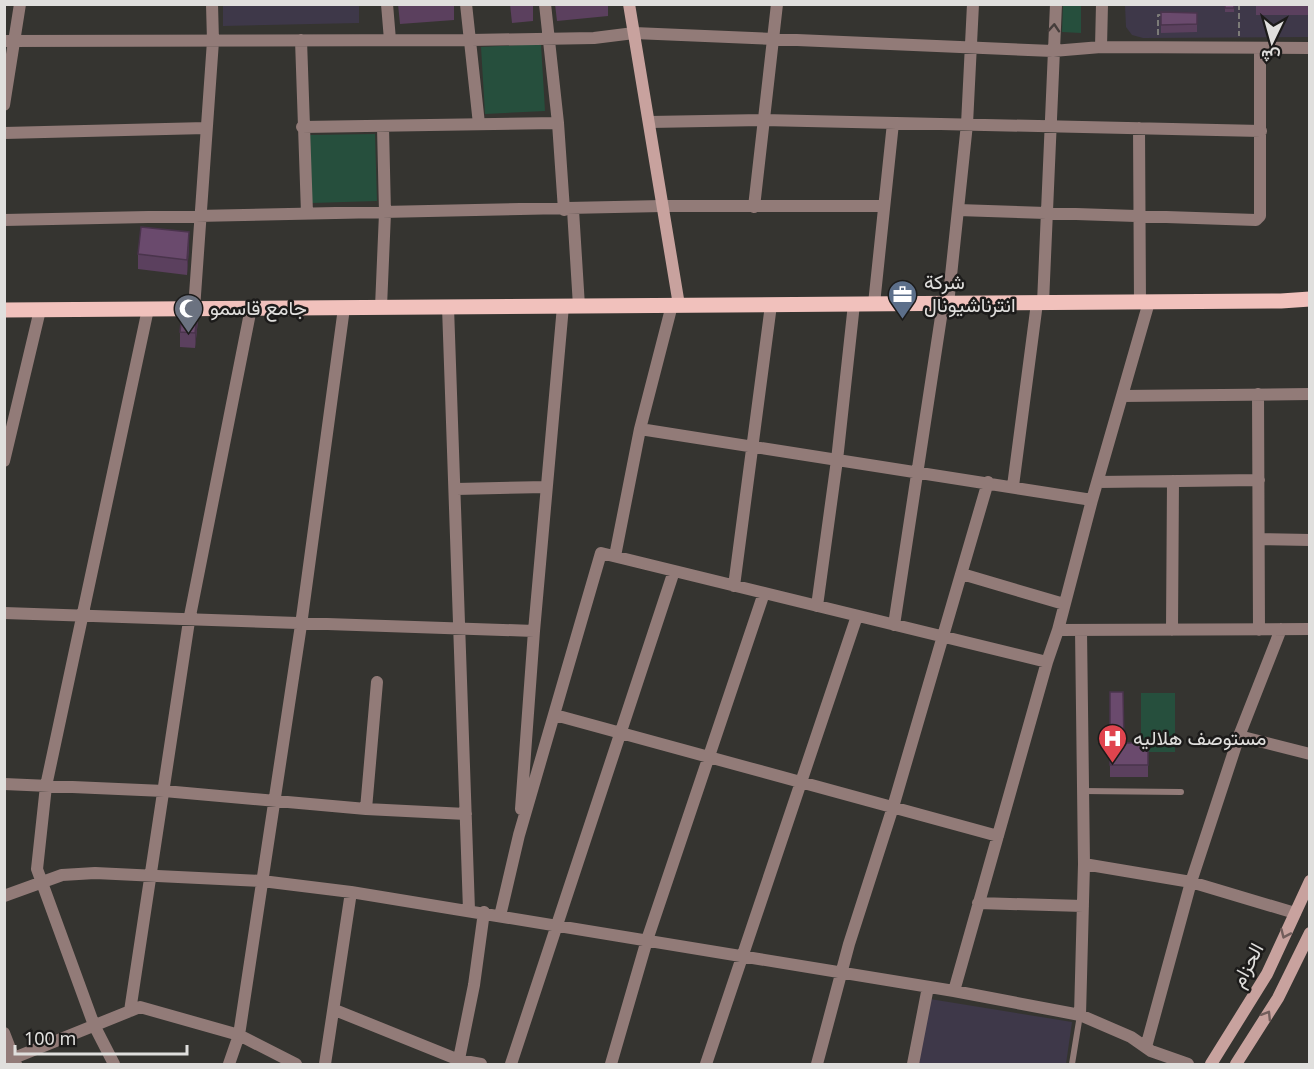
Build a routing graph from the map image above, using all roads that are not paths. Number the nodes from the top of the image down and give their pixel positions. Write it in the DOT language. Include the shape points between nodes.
graph roads {
  1 [pos="20,4"];
  2 [pos="212,4"];
  3 [pos="387,4"];
  4 [pos="466,4"];
  5 [pos="545,4"];
  6 [pos="629,4"];
  7 [pos="777,4"];
  8 [pos="973,4"];
  9 [pos="1056,4"];
  10 [pos="1102,4"];
  11 [pos="634,33"];
  12 [pos="549,39"];
  13 [pos="774,39"];
  14 [pos="301,40"];
  15 [pos="390,40"];
  16 [pos="471,40"];
  17 [pos="10,41"];
  18 [pos="213,41"];
  19 [pos="1101,47"];
  20 [pos="972,48"];
  21 [pos="1260,48"];
  22 [pos="1310,48"];
  23 [pos="1053,51"];
  24 [pos="4,105"];
  25 [pos="763,120"];
  26 [pos="649,122"];
  27 [pos="558,123"];
  28 [pos="893,123"];
  29 [pos="479,124"];
  30 [pos="967,124"];
  31 [pos="1050,126"];
  32 [pos="383,127"];
  33 [pos="206,128"];
  34 [pos="302,128"];
  35 [pos="1139,128"];
  36 [pos="1261,131"];
  37 [pos="4,133"];
  38 [pos="662,206"];
  39 [pos="884,206"];
  40 [pos="754,207"];
  41 [pos="568,210"];
  42 [pos="958,210"];
  43 [pos="307,213"];
  44 [pos="385,213"];
  45 [pos="1045,213"];
  46 [pos="202,214"];
  47 [pos="1140,217"];
  48 [pos="4,220"];
  49 [pos="1310,299"];
  50 [pos="1281,301"];
  51 [pos="1145,302"];
  52 [pos="1040,303"];
  53 [pos="854,304"];
  54 [pos="874,304"];
  55 [pos="946,304"];
  56 [pos="675,305"];
  57 [pos="771,305"];
  58 [pos="571,306"];
  59 [pos="1310,306"];
  60 [pos="448,307"];
  61 [pos="251,308"];
  62 [pos="344,308"];
  63 [pos="381,308"];
  64 [pos="148,309"];
  65 [pos="194,309"];
  66 [pos="4,310"];
  67 [pos="40,310"];
  68 [pos="1258,394"];
  69 [pos="1310,394"];
  70 [pos="1122,396"];
  71 [pos="640,429"];
  72 [pos="752,447"];
  73 [pos="837,460"];
  74 [pos="4,461"];
  75 [pos="917,471"];
  76 [pos="1258,480"];
  77 [pos="1173,481"];
  78 [pos="988,482"];
  79 [pos="1098,482"];
  80 [pos="1013,486"];
  81 [pos="546,487"];
  82 [pos="456,489"];
  83 [pos="1092,500"];
  84 [pos="1259,539"];
  85 [pos="1310,540"];
  86 [pos="615,556"];
  87 [pos="674,571"];
  88 [pos="962,574"];
  89 [pos="734,586"];
  90 [pos="764,593"];
  91 [pos="1064,604"];
  92 [pos="817,606"];
  93 [pos="4,613"];
  94 [pos="83,615"];
  95 [pos="857,616"];
  96 [pos="189,621"];
  97 [pos="302,625"];
  98 [pos="894,625"];
  99 [pos="460,628"];
  100 [pos="1281,629"];
  101 [pos="1310,629"];
  102 [pos="1058,630"];
  103 [pos="1081,630"];
  104 [pos="1172,630"];
  105 [pos="1259,630"];
  106 [pos="534,631"];
  107 [pos="945,637"];
  108 [pos="1047,662"];
  109 [pos="377,682"];
  110 [pos="555,715"];
  111 [pos="620,733"];
  112 [pos="1239,736"];
  113 [pos="1310,754"];
  114 [pos="708,757"];
  115 [pos="801,782"];
  116 [pos="4,784"];
  117 [pos="46,786"];
  118 [pos="164,791"];
  119 [pos="1083,791"];
  120 [pos="1181,792"];
  121 [pos="275,799"];
  122 [pos="893,807"];
  123 [pos="366,809"];
  124 [pos="466,814"];
  125 [pos="519,834"];
  126 [pos="998,836"];
  127 [pos="1084,864"];
  128 [pos="152,874"];
  129 [pos="41,881"];
  130 [pos="262,881"];
  131 [pos="1310,881"];
  132 [pos="1191,882"];
  133 [pos="351,892"];
  134 [pos="4,896"];
  135 [pos="978,903"];
  136 [pos="1083,906"];
  137 [pos="469,910"];
  138 [pos="484,912"];
  139 [pos="1295,913"];
  140 [pos="500,916"];
  141 [pos="557,926"];
  142 [pos="1310,933"];
  143 [pos="647,940"];
  144 [pos="745,957"];
  145 [pos="843,975"];
  146 [pos="927,987"];
  147 [pos="954,991"];
  148 [pos="335,1010"];
  149 [pos="130,1011"];
  150 [pos="1080,1016"];
  151 [pos="94,1025"];
  152 [pos="4,1033"];
  153 [pos="239,1035"];
  154 [pos="1146,1047"];
  155 [pos="12,1062"];
  156 [pos="459,1062"];
  157 [pos="114,1065"];
  158 [pos="229,1065"];
  159 [pos="296,1065"];
  160 [pos="325,1065"];
  161 [pos="481,1065"];
  162 [pos="511,1065"];
  163 [pos="611,1065"];
  164 [pos="706,1065"];
  165 [pos="817,1065"];
  166 [pos="913,1065"];
  167 [pos="1072,1065"];
  168 [pos="1188,1065"];
  169 [pos="1211,1065"];
  170 [pos="1236,1065"];
  1 -- 17 [label="street"];
  2 -- 18 [label="street"];
  3 -- 15 [label="street"];
  4 -- 16 [label="street"];
  5 -- 12 [label="street"];
  6 -- 11 [label="main road"];
  7 -- 13 [label="street"];
  8 -- 20 [label="street"];
  23 -- 9 [label="street, one-way"];
  10 -- 19 [label="street"];
  11 -- 12 [label="street"];
  11 -- 13 [label="street"];
  11 -- 26 [label="main road"];
  12 -- 16 [label="street"];
  12 -- 27 [label="street"];
  13 -- 20 [label="street"];
  13 -- 25 [label="street"];
  14 -- 15 [label="street"];
  14 -- 18 [label="street"];
  14 -- 34 [label="street"];
  15 -- 16 [label="street"];
  16 -- 29 [label="street"];
  17 -- 18 [label="street"];
  17 -- 24 [label="street"];
  18 -- 33 [label="street"];
  19 -- 21 [label="street"];
  19 -- 23 [label="street"];
  20 -- 23 [label="street"];
  20 -- 30 [label="street"];
  21 -- 22 [label="street"];
  21 -- 36 [label="street"];
  23 -- 31 [label="street"];
  25 -- 26 [label="street"];
  25 -- 28 [label="street"];
  25 -- 40 [label="street"];
  26 -- 38 [label="main road"];
  27 -- 29 [label="street"];
  27 -- 41 [label="street"];
  28 -- 30 [label="street"];
  28 -- 39 [label="street"];
  29 -- 32 [label="street"];
  30 -- 31 [label="street"];
  30 -- 42 [label="street"];
  31 -- 35 [label="street"];
  31 -- 45 [label="street"];
  32 -- 34 [label="street"];
  32 -- 44 [label="street"];
  33 -- 37 [label="street"];
  33 -- 46 [label="street"];
  34 -- 43 [label="street"];
  35 -- 36 [label="street"];
  35 -- 47 [label="street"];
  36 -- 47 [label="street" via="1260,216 1256,220"];
  38 -- 40 [label="street"];
  38 -- 41 [label="street"];
  38 -- 56 [label="main road"];
  39 -- 40 [label="street"];
  39 -- 54 [label="street"];
  41 -- 44 [label="street"];
  41 -- 58 [label="street"];
  42 -- 45 [label="street"];
  42 -- 55 [label="street"];
  43 -- 44 [label="street"];
  43 -- 46 [label="street"];
  44 -- 63 [label="street"];
  45 -- 47 [label="street"];
  45 -- 52 [label="street"];
  46 -- 48 [label="street"];
  46 -- 65 [label="street"];
  47 -- 51 [label="street"];
  49 -- 50 [label="main road"];
  50 -- 51 [label="main road"];
  50 -- 59 [label="main road"];
  51 -- 52 [label="main road"];
  51 -- 70 [label="street"];
  52 -- 55 [label="main road"];
  52 -- 80 [label="street"];
  53 -- 54 [label="main road"];
  53 -- 57 [label="main road"];
  53 -- 73 [label="street"];
  54 -- 55 [label="main road"];
  55 -- 75 [label="street"];
  56 -- 57 [label="main road"];
  56 -- 58 [label="main road"];
  56 -- 71 [label="street"];
  57 -- 72 [label="street"];
  58 -- 60 [label="main road"];
  58 -- 81 [label="street"];
  60 -- 63 [label="main road"];
  60 -- 82 [label="street"];
  61 -- 62 [label="main road"];
  61 -- 65 [label="main road"];
  61 -- 96 [label="street"];
  62 -- 63 [label="main road"];
  62 -- 97 [label="street"];
  64 -- 65 [label="main road"];
  64 -- 67 [label="main road"];
  64 -- 94 [label="street"];
  66 -- 67 [label="main road"];
  67 -- 74 [label="street"];
  68 -- 69 [label="street"];
  68 -- 70 [label="street"];
  68 -- 76 [label="street"];
  70 -- 79 [label="street"];
  71 -- 72 [label="street"];
  71 -- 86 [label="street"];
  72 -- 73 [label="street"];
  72 -- 89 [label="street"];
  73 -- 75 [label="street"];
  73 -- 92 [label="street"];
  75 -- 78 [label="street"];
  75 -- 98 [label="street"];
  76 -- 77 [label="street"];
  76 -- 84 [label="street"];
  77 -- 79 [label="street"];
  77 -- 104 [label="street"];
  78 -- 80 [label="street"];
  78 -- 88 [label="street"];
  79 -- 83 [label="street"];
  80 -- 83 [label="street"];
  81 -- 82 [label="street"];
  81 -- 106 [label="street"];
  82 -- 99 [label="street"];
  83 -- 91 [label="street"];
  84 -- 85 [label="street"];
  84 -- 105 [label="street"];
  86 -- 87 [label="street"];
  86 -- 110 [label="street" via="601,553"];
  87 -- 89 [label="street"];
  87 -- 111 [label="street"];
  88 -- 91 [label="street"];
  88 -- 107 [label="street"];
  89 -- 90 [label="street"];
  90 -- 92 [label="street"];
  90 -- 114 [label="street"];
  91 -- 102 [label="street"];
  92 -- 95 [label="street"];
  93 -- 94 [label="street"];
  94 -- 96 [label="street"];
  94 -- 117 [label="street"];
  95 -- 98 [label="street"];
  95 -- 115 [label="street"];
  96 -- 97 [label="street"];
  96 -- 118 [label="street"];
  97 -- 99 [label="street"];
  97 -- 121 [label="street"];
  98 -- 107 [label="street"];
  99 -- 106 [label="street"];
  99 -- 124 [label="street"];
  100 -- 101 [label="street"];
  100 -- 105 [label="street"];
  100 -- 112 [label="street"];
  102 -- 103 [label="street"];
  102 -- 108 [label="street"];
  103 -- 104 [label="street"];
  103 -- 119 [label="street"];
  104 -- 105 [label="street"];
  106 -- 125 [label="street"];
  107 -- 108 [label="street"];
  107 -- 122 [label="street"];
  108 -- 126 [label="street"];
  109 -- 123 [label="street"];
  110 -- 111 [label="street"];
  110 -- 125 [label="street"];
  111 -- 114 [label="street"];
  111 -- 141 [label="street"];
  112 -- 113 [label="street"];
  112 -- 132 [label="street"];
  114 -- 115 [label="street"];
  114 -- 143 [label="street"];
  115 -- 122 [label="street"];
  115 -- 144 [label="street"];
  116 -- 117 [label="street"];
  117 -- 118 [label="street"];
  117 -- 129 [label="street" via="37,854"];
  118 -- 121 [label="street"];
  118 -- 128 [label="street"];
  119 -- 120 [label="lane"];
  119 -- 127 [label="street"];
  121 -- 123 [label="street"];
  121 -- 130 [label="street"];
  122 -- 126 [label="street"];
  122 -- 145 [label="street" via="849,944"];
  123 -- 124 [label="street"];
  124 -- 137 [label="street"];
  125 -- 140 [label="street"];
  126 -- 135 [label="street"];
  127 -- 132 [label="street"];
  127 -- 136 [label="street"];
  128 -- 129 [label="street" via="77,874"];
  128 -- 130 [label="street"];
  128 -- 149 [label="street"];
  129 -- 134 [label="street"];
  129 -- 151 [label="street"];
  130 -- 133 [label="street"];
  130 -- 153 [label="street"];
  131 -- 139 [label="main road, الحزام"];
  132 -- 139 [label="street"];
  132 -- 154 [label="street"];
  133 -- 137 [label="street"];
  133 -- 148 [label="street"];
  135 -- 136 [label="street"];
  135 -- 147 [label="street"];
  136 -- 150 [label="street"];
  137 -- 138 [label="street"];
  138 -- 140 [label="street"];
  138 -- 156 [label="street"];
  139 -- 169 [label="main road, الحزام, one-way" via="1267,974"];
  140 -- 141 [label="street"];
  141 -- 143 [label="street"];
  141 -- 162 [label="street"];
  170 -- 142 [label="main road, one-way" via="1278,998"];
  143 -- 144 [label="street"];
  143 -- 163 [label="street"];
  144 -- 145 [label="street"];
  144 -- 164 [label="street"];
  145 -- 146 [label="street"];
  145 -- 165 [label="street"];
  146 -- 147 [label="street"];
  146 -- 166 [label="street"];
  147 -- 150 [label="street"];
  148 -- 156 [label="street"];
  148 -- 160 [label="street"];
  149 -- 151 [label="street"];
  149 -- 153 [label="street" via="140,1007"];
  150 -- 154 [label="street"];
  150 -- 167 [label="lane"];
  151 -- 155 [label="street"];
  151 -- 157 [label="street"];
  152 -- 155 [label="street"];
  153 -- 158 [label="street"];
  153 -- 159 [label="street"];
  154 -- 168 [label="street"];
  156 -- 161 [label="street"];
}
